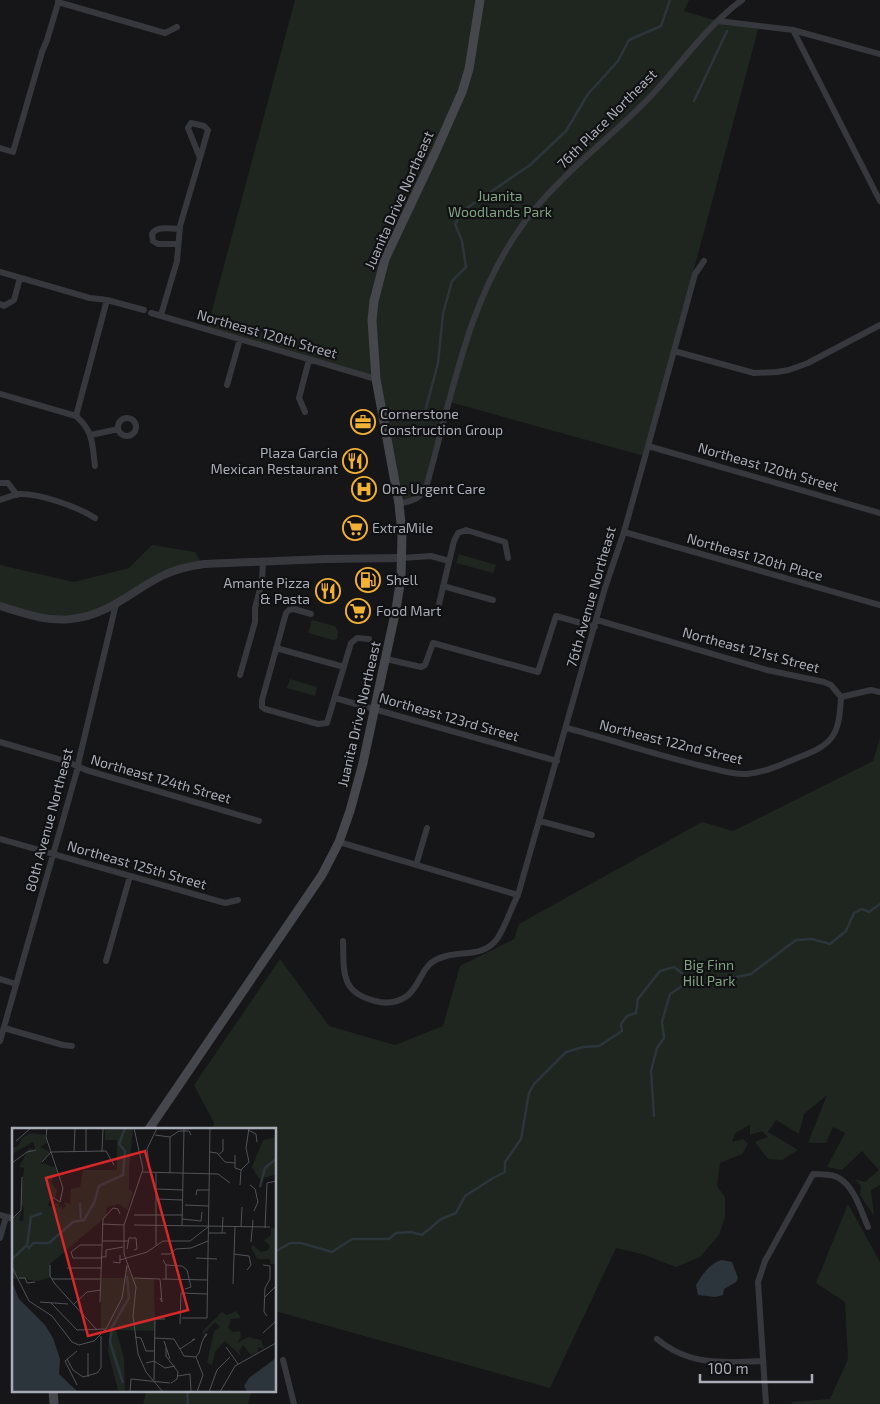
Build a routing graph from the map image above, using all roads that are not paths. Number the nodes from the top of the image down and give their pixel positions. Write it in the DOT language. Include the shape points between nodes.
graph roads {
  1 [pos="480,0"];
  2 [pos="742,0"];
  3 [pos="59,1"];
  4 [pos="718,21"];
  5 [pos="177,28"];
  6 [pos="793,30"];
  7 [pos="880,54"];
  8 [pos="0,148"];
  9 [pos="200,158"];
  10 [pos="880,201"];
  11 [pos="180,229"];
  12 [pos="178,244"];
  13 [pos="704,261"];
  14 [pos="0,273"];
  15 [pos="20,278"];
  16 [pos="107,300"];
  17 [pos="0,304"];
  18 [pos="144,310"];
  19 [pos="151,312"];
  20 [pos="161,315"];
  21 [pos="880,325"];
  22 [pos="240,339"];
  23 [pos="674,351"];
  24 [pos="309,360"];
  25 [pos="376,379"];
  26 [pos="227,385"];
  27 [pos="0,394"];
  28 [pos="305,412"];
  29 [pos="76,416"];
  30 [pos="118,429"];
  31 [pos="91,435"];
  32 [pos="648,446"];
  33 [pos="95,466"];
  34 [pos="0,483"];
  35 [pos="18,494"];
  36 [pos="0,500"];
  37 [pos="399,504"];
  38 [pos="880,513"];
  39 [pos="95,518"];
  40 [pos="624,532"];
  41 [pos="402,558"];
  42 [pos="508,558"];
  43 [pos="263,561"];
  44 [pos="449,561"];
  45 [pos="443,586"];
  46 [pos="493,600"];
  47 [pos="116,604"];
  48 [pos="439,604"];
  49 [pos="880,605"];
  50 [pos="0,606"];
  51 [pos="311,614"];
  52 [pos="596,624"];
  53 [pos="369,640"];
  54 [pos="276,648"];
  55 [pos="386,659"];
  56 [pos="344,667"];
  57 [pos="240,675"];
  58 [pos="880,692"];
  59 [pos="841,697"];
  60 [pos="335,698"];
  61 [pos="374,709"];
  62 [pos="567,728"];
  63 [pos="0,742"];
  64 [pos="557,761"];
  65 [pos="78,767"];
  66 [pos="259,821"];
  67 [pos="540,821"];
  68 [pos="427,828"];
  69 [pos="592,835"];
  70 [pos="0,839"];
  71 [pos="339,842"];
  72 [pos="53,854"];
  73 [pos="416,865"];
  74 [pos="130,876"];
  75 [pos="518,895"];
  76 [pos="238,900"];
  77 [pos="343,942"];
  78 [pos="106,961"];
  79 [pos="0,979"];
  80 [pos="16,984"];
  81 [pos="4,1028"];
  82 [pos="0,1042"];
  83 [pos="72,1046"];
  84 [pos="150,1128"];
  85 [pos="3,1216"];
  86 [pos="868,1227"];
  87 [pos="0,1238"];
  88 [pos="657,1339"];
  89 [pos="283,1360"];
  90 [pos="763,1360"];
  91 [pos="294,1404"];
  92 [pos="766,1404"];
  1 -- 25 [label="main road, Juanita Drive Northeast" via="462,92 385,259 379,279 372,320"];
  2 -- 4 [label="street, 76th Place Northeast"];
  3 -- 5 [label="street" via="165,33"];
  3 -- 8 [label="street" via="13,152"];
  4 -- 6 [label="street"];
  4 -- 37 [label="street, 76th Place Northeast" via="649,98 556,186 513,238 488,281 470,326 427,484 415,500"];
  6 -- 7 [label="street"];
  6 -- 10 [label="street"];
  9 -- 9 [label="street" via="208,130 192,123 188,128"];
  9 -- 11 [label="street"];
  11 -- 12 [label="street"];
  11 -- 12 [label="street" via="158,228 152,234 153,241 158,244"];
  12 -- 20 [label="street" via="177,261"];
  13 -- 23 [label="street, 76th Avenue Northeast" via="695,274"];
  14 -- 15 [label="street"];
  15 -- 16 [label="street"];
  15 -- 17 [label="street" via="14,300 4,306"];
  16 -- 18 [label="street"];
  16 -- 29 [label="street"];
  19 -- 20 [label="street, Northeast 120th Street"];
  20 -- 22 [label="street, Northeast 120th Street"];
  21 -- 23 [label="street" via="808,363 777,372 754,373"];
  22 -- 24 [label="street, Northeast 120th Street"];
  22 -- 26 [label="street"];
  23 -- 32 [label="street, 76th Avenue Northeast"];
  24 -- 25 [label="street, Northeast 120th Street"];
  24 -- 28 [label="street" via="299,398"];
  25 -- 37 [label="main road, Juanita Drive Northeast"];
  27 -- 29 [label="street"];
  29 -- 31 [label="street"];
  30 -- 31 [label="street"];
  31 -- 33 [label="street"];
  32 -- 38 [label="street, Northeast 120th Street"];
  32 -- 40 [label="street, 76th Avenue Northeast"];
  34 -- 35 [label="street" via="8,483"];
  35 -- 36 [label="street"];
  35 -- 39 [label="street" via="33,495 80,509"];
  37 -- 41 [label="main road, Juanita Drive Northeast"];
  40 -- 49 [label="street, Northeast 120th Place"];
  40 -- 52 [label="street, 76th Avenue Northeast"];
  41 -- 43 [label="street"];
  41 -- 44 [label="street" via="431,556"];
  41 -- 55 [label="main road, Juanita Drive Northeast" via="399,597"];
  42 -- 44 [label="street" via="505,542 466,530 458,533"];
  43 -- 47 [label="street" via="184,568 163,575"];
  43 -- 57 [label="street" via="255,622"];
  44 -- 45 [label="street"];
  45 -- 46 [label="street"];
  45 -- 48 [label="street"];
  47 -- 50 [label="street" via="100,612 71,619 39,617"];
  47 -- 65 [label="street, 80th Avenue Northeast"];
  51 -- 54 [label="street" via="288,610"];
  52 -- 55 [label="street, Northeast 121st Street" via="556,616 538,672 433,643 421,667"];
  52 -- 59 [label="street, Northeast 121st Street" via="831,684"];
  52 -- 62 [label="street, 76th Avenue Northeast"];
  53 -- 56 [label="street" via="357,638 351,643"];
  54 -- 56 [label="street"];
  54 -- 60 [label="street" via="262,700 265,709 318,724 325,723"];
  55 -- 61 [label="main road, Juanita Drive Northeast"];
  56 -- 60 [label="street"];
  58 -- 59 [label="street" via="871,690"];
  59 -- 62 [label="street, Northeast 122nd Street" via="836,731 827,745 769,770 745,774 691,763"];
  60 -- 61 [label="street, Northeast 123rd Street"];
  61 -- 64 [label="street, Northeast 123rd Street"];
  61 -- 71 [label="main road, Juanita Drive Northeast" via="363,763"];
  62 -- 64 [label="street, 76th Avenue Northeast"];
  63 -- 65 [label="street, Northeast 124th Street"];
  64 -- 67 [label="street, 76th Avenue Northeast"];
  65 -- 66 [label="street, Northeast 124th Street"];
  65 -- 72 [label="street, 80th Avenue Northeast"];
  67 -- 69 [label="street"];
  67 -- 75 [label="street, 76th Avenue Northeast"];
  68 -- 73 [label="street"];
  70 -- 72 [label="street, Northeast 125th Street"];
  71 -- 73 [label="street"];
  71 -- 84 [label="main road, Juanita Drive Northeast" via="322,875"];
  72 -- 74 [label="street, Northeast 125th Street"];
  72 -- 80 [label="street, 80th Avenue Northeast"];
  73 -- 75 [label="street"];
  74 -- 76 [label="street, Northeast 125th Street" via="225,903"];
  74 -- 78 [label="street"];
  75 -- 77 [label="street, 76th Avenue Northeast" via="498,939 483,951 439,957 429,964 409,995 391,1003 364,998 348,986 344,975"];
  79 -- 80 [label="street"];
  80 -- 81 [label="street, 80th Avenue Northeast"];
  81 -- 82 [label="street, 80th Avenue Northeast"];
  81 -- 83 [label="street"];
  85 -- 87 [label="street"];
  86 -- 90 [label="street" via="856,1199 842,1180 813,1174 765,1261 758,1282"];
  88 -- 90 [label="street" via="670,1350 704,1361"];
  89 -- 91 [label="street"];
  90 -- 92 [label="street"];
}
